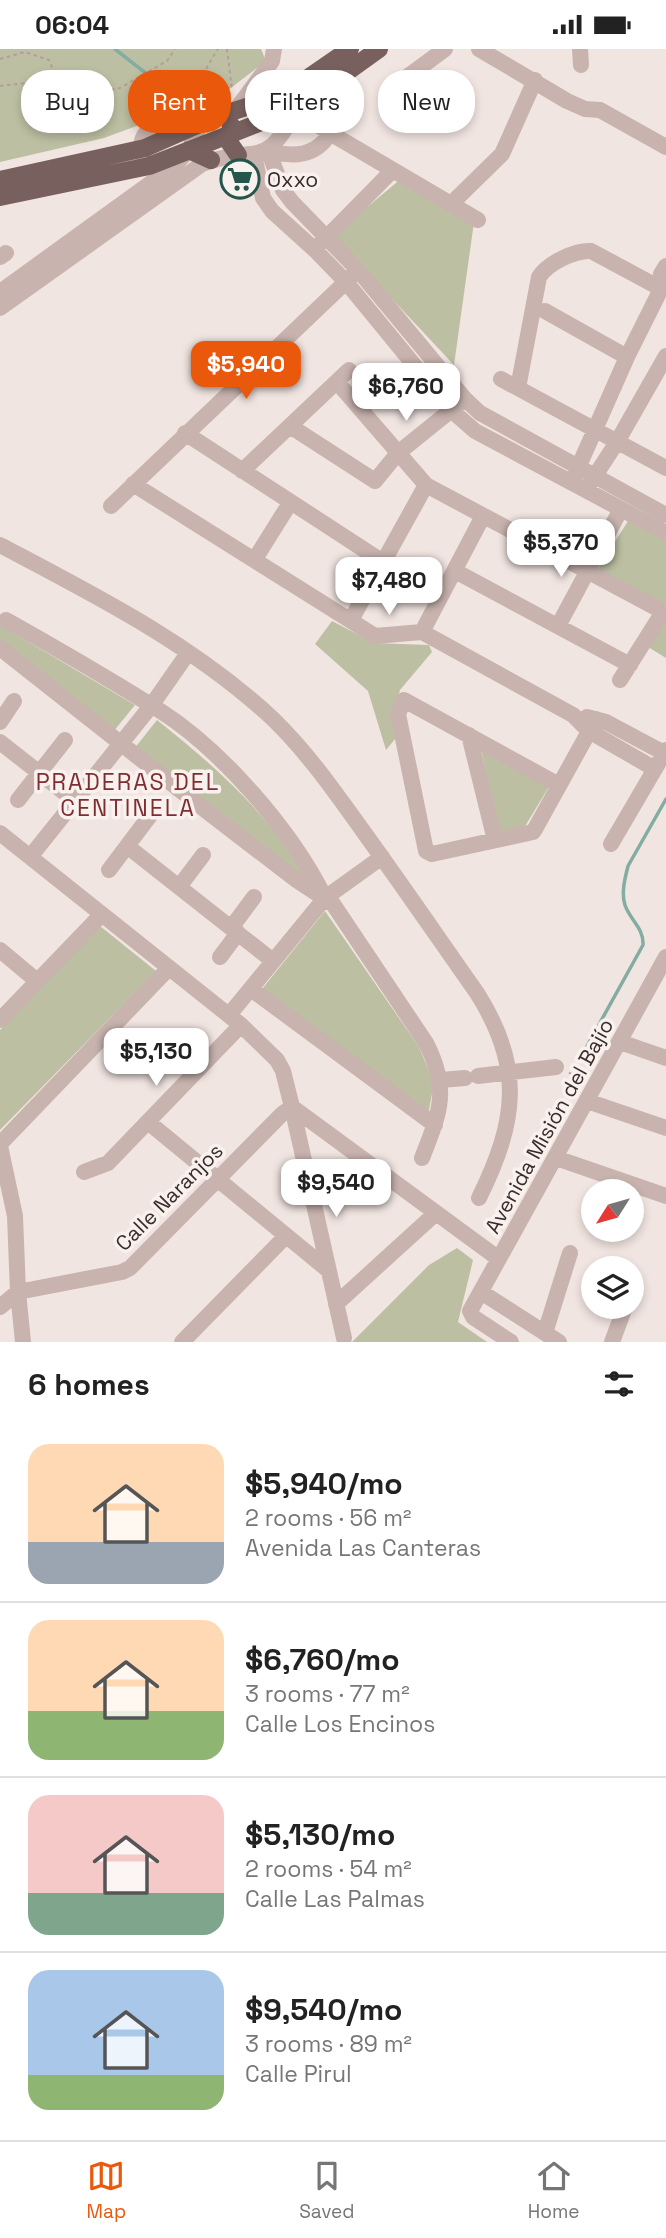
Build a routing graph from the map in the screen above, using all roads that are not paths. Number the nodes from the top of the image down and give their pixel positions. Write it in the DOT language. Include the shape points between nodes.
graph roads {
  1 [pos="287,49"];
  2 [pos="350,49"];
  3 [pos="379,49"];
  4 [pos="445,49"];
  5 [pos="478,49"];
  6 [pos="273,55"];
  7 [pos="349,70"];
  8 [pos="416,70"];
  9 [pos="535,80"];
  10 [pos="235,111"];
  11 [pos="231,113"];
  12 [pos="231,129"];
  13 [pos="184,133"];
  14 [pos="193,133"];
  15 [pos="230,133"];
  16 [pos="284,133"];
  17 [pos="330,133"];
  18 [pos="666,147"];
  19 [pos="189,150"];
  20 [pos="253,153"];
  21 [pos="142,158"];
  22 [pos="211,160"];
  23 [pos="388,175"];
  24 [pos="11,183"];
  25 [pos="0,197"];
  26 [pos="452,203"];
  27 [pos="478,220"];
  28 [pos="327,236"];
  29 [pos="315,250"];
  30 [pos="666,266"];
  31 [pos="358,270"];
  32 [pos="345,282"];
  33 [pos="658,287"];
  34 [pos="0,292"];
  35 [pos="0,308"];
  36 [pos="545,310"];
  37 [pos="402,323"];
  38 [pos="389,334"];
  39 [pos="627,356"];
  40 [pos="666,356"];
  41 [pos="349,370"];
  42 [pos="502,379"];
  43 [pos="337,382"];
  44 [pos="659,384"];
  45 [pos="518,387"];
  46 [pos="465,399"];
  47 [pos="451,410"];
  48 [pos="290,426"];
  49 [pos="595,429"];
  50 [pos="186,433"];
  51 [pos="617,442"];
  52 [pos="398,453"];
  53 [pos="666,468"];
  54 [pos="242,471"];
  55 [pos="583,479"];
  56 [pos="133,484"];
  57 [pos="426,485"];
  58 [pos="290,503"];
  59 [pos="111,506"];
  60 [pos="621,509"];
  61 [pos="666,515"];
  62 [pos="483,516"];
  63 [pos="666,533"];
  64 [pos="0,545"];
  65 [pos="255,559"];
  66 [pos="383,562"];
  67 [pos="455,571"];
  68 [pos="586,571"];
  69 [pos="6,620"];
  70 [pos="351,620"];
  71 [pos="558,626"];
  72 [pos="422,632"];
  73 [pos="0,648"];
  74 [pos="188,653"];
  75 [pos="630,665"];
  76 [pos="620,680"];
  77 [pos="14,701"];
  78 [pos="151,706"];
  79 [pos="0,722"];
  80 [pos="593,725"];
  81 [pos="469,735"];
  82 [pos="65,740"];
  83 [pos="0,742"];
  84 [pos="121,744"];
  85 [pos="665,752"];
  86 [pos="655,769"];
  87 [pos="39,773"];
  88 [pos="559,785"];
  89 [pos="18,800"];
  90 [pos="75,801"];
  91 [pos="152,813"];
  92 [pos="0,833"];
  93 [pos="495,840"];
  94 [pos="611,844"];
  95 [pos="127,846"];
  96 [pos="203,855"];
  97 [pos="30,857"];
  98 [pos="382,857"];
  99 [pos="109,870"];
  100 [pos="179,887"];
  101 [pos="254,897"];
  102 [pos="325,898"];
  103 [pos="102,914"];
  104 [pos="235,931"];
  105 [pos="0,950"];
  106 [pos="220,957"];
  107 [pos="666,957"];
  108 [pos="273,961"];
  109 [pos="169,968"];
  110 [pos="37,981"];
  111 [pos="660,984"];
  112 [pos="251,989"];
  113 [pos="0,1020"];
  114 [pos="235,1020"];
  115 [pos="620,1042"];
  116 [pos="666,1058"];
  117 [pos="556,1067"];
  118 [pos="510,1073"];
  119 [pos="441,1080"];
  120 [pos="587,1101"];
  121 [pos="292,1107"];
  122 [pos="148,1122"];
  123 [pos="435,1125"];
  124 [pos="666,1128"];
  125 [pos="0,1148"];
  126 [pos="422,1158"];
  127 [pos="555,1158"];
  128 [pos="84,1172"];
  129 [pos="218,1179"];
  130 [pos="666,1196"];
  131 [pos="479,1198"];
  132 [pos="436,1213"];
  133 [pos="286,1236"];
  134 [pos="570,1253"];
  135 [pos="499,1259"];
  136 [pos="328,1270"];
  137 [pos="18,1292"];
  138 [pos="481,1292"];
  139 [pos="336,1304"];
  140 [pos="0,1307"];
  141 [pos="621,1319"];
  142 [pos="344,1338"];
  143 [pos="552,1338"];
  144 [pos="23,1342"];
  145 [pos="182,1342"];
  146 [pos="511,1342"];
  147 [pos="612,1342"];
  1 -- 6 [label="street"];
  2 -- 10 [label="main road" via="285,94"];
  3 -- 7 [label="main road"];
  4 -- 8 [label="street"];
  5 -- 9 [label="street"];
  6 -- 10 [label="street"];
  9 -- 18 [label="street" via="567,101 600,110"];
  9 -- 26 [label="street" via="502,154"];
  10 -- 11 [label="main road"];
  10 -- 12 [label="main road"];
  13 -- 21 [label="main road"];
  14 -- 19 [label="street"];
  15 -- 19 [label="main road"];
  15 -- 20 [label="main road" via="229,142"];
  16 -- 20 [label="street"];
  17 -- 20 [label="street" via="306,154"];
  17 -- 26 [label="street"];
  19 -- 21 [label="main road"];
  19 -- 22 [label="main road"];
  19 -- 34 [label="street" via="173,167"];
  20 -- 22 [label="street"];
  20 -- 28 [label="street"];
  20 -- 29 [label="street" via="263,198"];
  21 -- 24 [label="main road"];
  22 -- 35 [label="street"];
  23 -- 28 [label="street"];
  24 -- 25 [label="main road"];
  26 -- 27 [label="street"];
  28 -- 29 [label="street"];
  28 -- 31 [label="street"];
  29 -- 32 [label="street"];
  30 -- 33 [label="street"];
  31 -- 32 [label="street"];
  31 -- 37 [label="street"];
  32 -- 38 [label="street"];
  32 -- 50 [label="street"];
  33 -- 39 [label="street"];
  33 -- 45 [label="street" via="592,251 582,250 544,269"];
  36 -- 39 [label="street"];
  37 -- 38 [label="street"];
  37 -- 46 [label="street"];
  38 -- 47 [label="street"];
  39 -- 49 [label="street"];
  40 -- 44 [label="street"];
  41 -- 43 [label="street"];
  42 -- 45 [label="street"];
  43 -- 48 [label="street"];
  43 -- 52 [label="street"];
  44 -- 51 [label="street"];
  45 -- 49 [label="street"];
  46 -- 47 [label="street"];
  46 -- 55 [label="street" via="490,421"];
  47 -- 52 [label="street"];
  47 -- 55 [label="street" via="475,431"];
  48 -- 52 [label="street" via="376,481"];
  48 -- 54 [label="street"];
  49 -- 51 [label="street"];
  49 -- 55 [label="street"];
  50 -- 54 [label="street"];
  50 -- 56 [label="street"];
  51 -- 53 [label="street"];
  51 -- 55 [label="street"];
  52 -- 57 [label="street"];
  54 -- 58 [label="street"];
  55 -- 60 [label="street"];
  55 -- 61 [label="street"];
  56 -- 59 [label="street"];
  56 -- 65 [label="street"];
  57 -- 62 [label="street"];
  57 -- 66 [label="street"];
  58 -- 65 [label="street"];
  58 -- 66 [label="street"];
  60 -- 63 [label="street"];
  60 -- 68 [label="street"];
  62 -- 67 [label="street"];
  62 -- 68 [label="street"];
  64 -- 74 [label="street" via="116,607"];
  65 -- 70 [label="street"];
  66 -- 70 [label="street"];
  67 -- 71 [label="street"];
  67 -- 72 [label="street"];
  68 -- 71 [label="street"];
  68 -- 75 [label="street" via="662,612"];
  69 -- 78 [label="street"];
  70 -- 72 [label="street" via="375,636"];
  71 -- 75 [label="street"];
  72 -- 80 [label="street"];
  73 -- 84 [label="street"];
  74 -- 78 [label="street"];
  74 -- 98 [label="street" via="252,700 290,737"];
  75 -- 76 [label="street"];
  77 -- 79 [label="street"];
  78 -- 84 [label="street"];
  78 -- 102 [label="street" via="190,734 256,797 311,870"];
  80 -- 85 [label="street"];
  80 -- 86 [label="street"];
  80 -- 88 [label="street"];
  81 -- 88 [label="street"];
  81 -- 93 [label="street"];
  81 -- 93 [label="street" via="404,700 398,714 426,851 432,854"];
  82 -- 87 [label="street"];
  83 -- 87 [label="street"];
  84 -- 90 [label="street"];
  84 -- 102 [label="street" via="295,880"];
  85 -- 86 [label="street"];
  86 -- 94 [label="street"];
  87 -- 89 [label="street"];
  87 -- 90 [label="street"];
  88 -- 93 [label="street" via="533,832"];
  90 -- 97 [label="street"];
  91 -- 95 [label="street"];
  92 -- 97 [label="street"];
  95 -- 99 [label="street"];
  95 -- 100 [label="street"];
  96 -- 100 [label="street"];
  97 -- 103 [label="street"];
  98 -- 102 [label="street"];
  98 -- 118 [label="street" via="494,1019"];
  100 -- 104 [label="street"];
  101 -- 104 [label="street"];
  102 -- 108 [label="street"];
  102 -- 119 [label="street" via="426,1043"];
  103 -- 109 [label="street"];
  103 -- 110 [label="street"];
  104 -- 106 [label="street"];
  104 -- 108 [label="street"];
  105 -- 110 [label="street"];
  107 -- 111 [label="street, Avenida Misión del Bajío"];
  108 -- 112 [label="street"];
  109 -- 114 [label="street"];
  109 -- 125 [label="street"];
  110 -- 113 [label="street"];
  111 -- 115 [label="street, Avenida Misión del Bajío"];
  112 -- 114 [label="street"];
  112 -- 123 [label="street"];
  114 -- 121 [label="street" via="277,1060"];
  114 -- 122 [label="street"];
  115 -- 116 [label="street"];
  115 -- 120 [label="street, Avenida Misión del Bajío"];
  117 -- 118 [label="street"];
  118 -- 119 [label="street"];
  118 -- 131 [label="street" via="508,1120"];
  119 -- 123 [label="street"];
  120 -- 124 [label="street"];
  120 -- 127 [label="street, Avenida Misión del Bajío"];
  121 -- 129 [label="street, Calle Naranjos"];
  121 -- 132 [label="street"];
  121 -- 136 [label="street"];
  122 -- 128 [label="street" via="108,1163"];
  122 -- 129 [label="street"];
  123 -- 126 [label="street"];
  125 -- 137 [label="street" via="15,1216"];
  127 -- 130 [label="street"];
  127 -- 135 [label="street, Avenida Misión del Bajío"];
  129 -- 133 [label="street"];
  129 -- 137 [label="street, Calle Naranjos" via="130,1268"];
  132 -- 135 [label="street"];
  132 -- 139 [label="street"];
  133 -- 136 [label="street"];
  133 -- 145 [label="street"];
  134 -- 143 [label="street"];
  135 -- 138 [label="street, Avenida Misión del Bajío"];
  136 -- 139 [label="street"];
  137 -- 140 [label="street"];
  137 -- 144 [label="street"];
  138 -- 143 [label="street"];
  138 -- 146 [label="street, Avenida Misión del Bajío" via="470,1314"];
  139 -- 142 [label="street"];
  141 -- 147 [label="street"];
}
